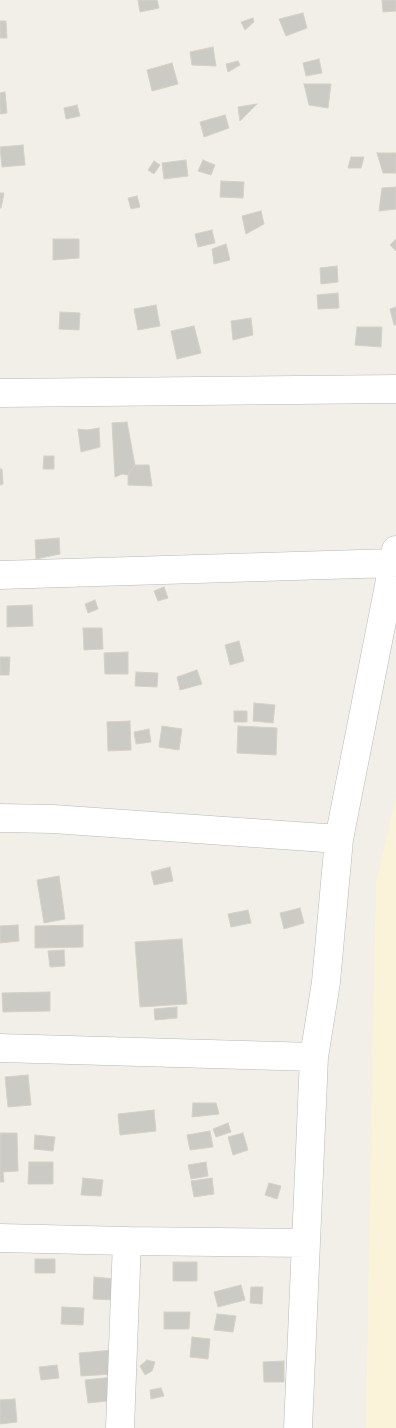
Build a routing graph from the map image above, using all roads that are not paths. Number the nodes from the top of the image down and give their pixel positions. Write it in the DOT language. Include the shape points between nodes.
graph roads {
  1 [pos="396,389"];
  2 [pos="0,393"];
  3 [pos="394,557"];
  4 [pos="0,576"];
  5 [pos="0,818"];
  6 [pos="339,839"];
  7 [pos="0,1048"];
  8 [pos="314,1057"];
  9 [pos="0,1238"];
  10 [pos="127,1241"];
  11 [pos="306,1243"];
  12 [pos="120,1428"];
  13 [pos="298,1428"];
  1 -- 2 [label="street"];
  3 -- 4 [label="street"];
  3 -- 6 [label="street"];
  5 -- 6 [label="street"];
  6 -- 8 [label="street" via="326,982"];
  7 -- 8 [label="street"];
  8 -- 11 [label="street"];
  9 -- 10 [label="street"];
  10 -- 11 [label="street"];
  10 -- 12 [label="street"];
  11 -- 13 [label="street"];
}
